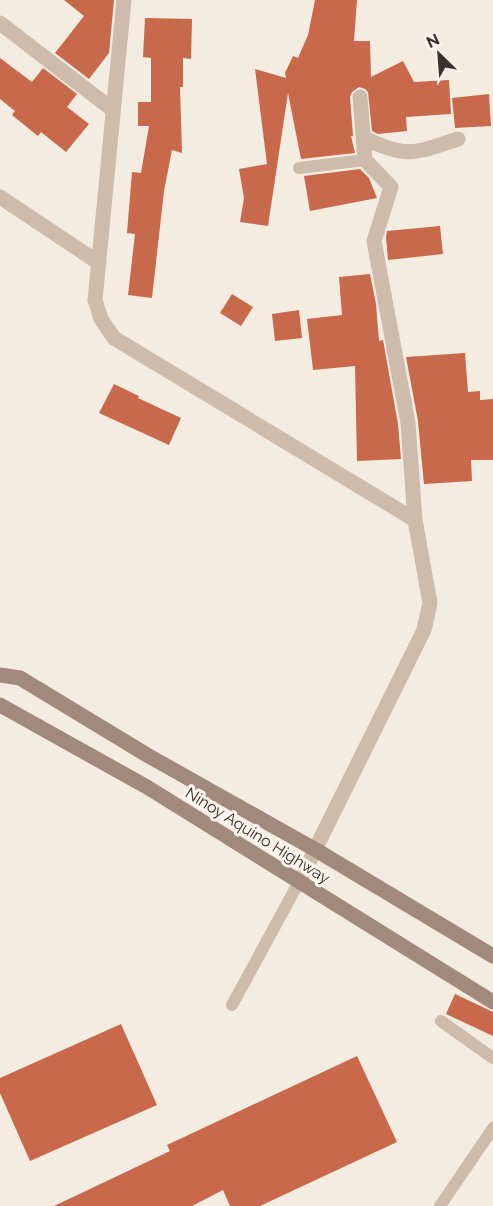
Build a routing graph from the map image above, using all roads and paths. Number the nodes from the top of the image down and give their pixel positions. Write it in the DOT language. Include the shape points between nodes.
graph roads {
  1 [pos="124,0"];
  2 [pos="0,23"];
  3 [pos="360,97"];
  4 [pos="113,110"];
  5 [pos="364,138"];
  6 [pos="458,139"];
  7 [pos="366,160"];
  8 [pos="299,168"];
  9 [pos="0,196"];
  10 [pos="99,263"];
  11 [pos="415,520"];
  12 [pos="0,675"];
  13 [pos="0,705"];
  14 [pos="316,850"];
  15 [pos="299,882"];
  16 [pos="493,956"];
  17 [pos="493,1002"];
  18 [pos="232,1005"];
  19 [pos="441,1022"];
  20 [pos="493,1058"];
  21 [pos="493,1128"];
  22 [pos="440,1206"];
  1 -- 4 [label="street"];
  2 -- 4 [label="street"];
  3 -- 5 [label="street"];
  4 -- 10 [label="street"];
  5 -- 6 [label="street" via="386,149 405,152"];
  5 -- 7 [label="street"];
  7 -- 8 [label="lane"];
  7 -- 11 [label="street" via="391,186 374,241 408,423"];
  9 -- 10 [label="street"];
  10 -- 11 [label="street" via="95,300 100,319 114,338"];
  11 -- 14 [label="street" via="430,603 424,630"];
  12 -- 14 [label="main road, Ninoy Aquino Highway" via="20,678"];
  13 -- 15 [label="main road, Ninoy Aquino Highway" via="147,787"];
  14 -- 15 [label="street"];
  14 -- 16 [label="main road, Ninoy Aquino Highway"];
  15 -- 17 [label="main road, Ninoy Aquino Highway"];
  15 -- 18 [label="lane"];
  19 -- 20 [label="lane"];
  21 -- 22 [label="lane"];
}
